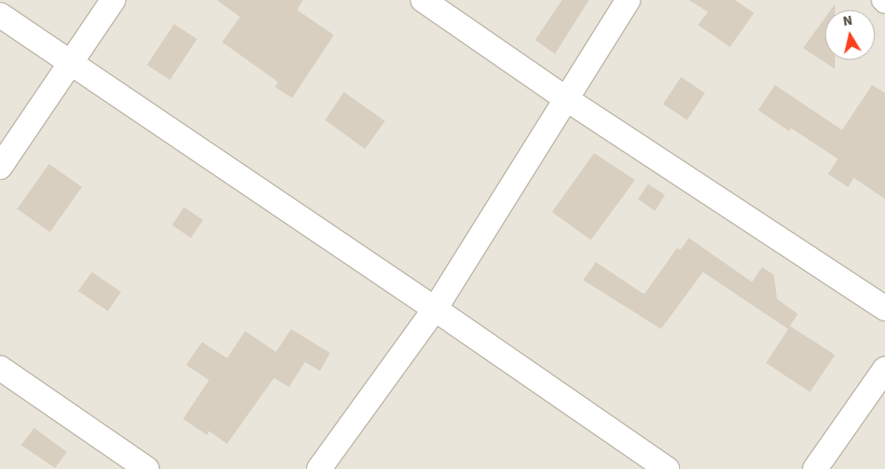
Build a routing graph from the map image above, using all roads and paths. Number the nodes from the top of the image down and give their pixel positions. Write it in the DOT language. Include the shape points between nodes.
graph roads {
  1 [pos="113,0"];
  2 [pos="422,0"];
  3 [pos="628,0"];
  4 [pos="0,15"];
  5 [pos="71,63"];
  6 [pos="565,98"];
  7 [pos="0,167"];
  8 [pos="885,308"];
  9 [pos="435,309"];
  10 [pos="0,368"];
  11 [pos="885,369"];
  12 [pos="147,469"];
  13 [pos="318,469"];
  14 [pos="667,469"];
  15 [pos="815,469"];
  1 -- 5 [label="street"];
  2 -- 6 [label="street"];
  3 -- 6 [label="street"];
  4 -- 5 [label="street"];
  5 -- 7 [label="street"];
  5 -- 9 [label="street"];
  6 -- 8 [label="street"];
  6 -- 9 [label="street"];
  9 -- 13 [label="street"];
  9 -- 14 [label="street"];
  10 -- 12 [label="street"];
  11 -- 15 [label="street"];
}
